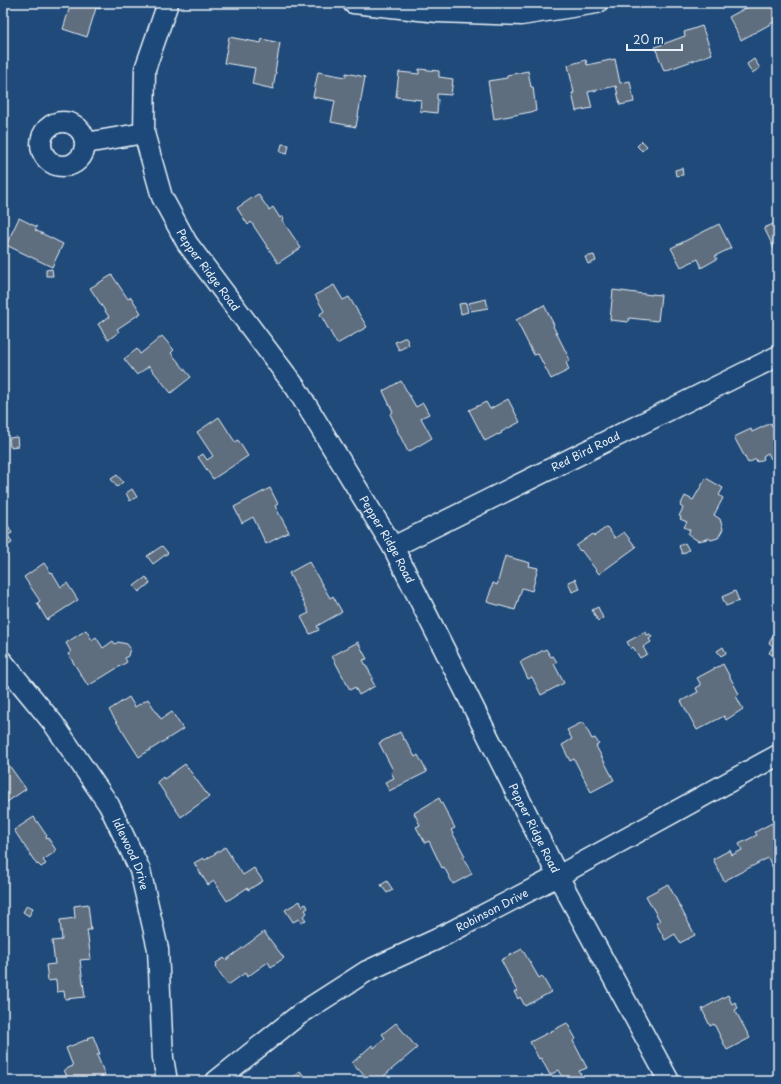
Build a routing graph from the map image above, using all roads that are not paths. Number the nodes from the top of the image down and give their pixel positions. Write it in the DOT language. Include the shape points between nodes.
graph roads {
  1 [pos="168,3"];
  2 [pos="353,3"];
  3 [pos="597,3"];
  4 [pos="144,133"];
  5 [pos="86,143"];
  6 [pos="778,356"];
  7 [pos="393,547"];
  8 [pos="3,662"];
  9 [pos="778,755"];
  10 [pos="558,876"];
  11 [pos="167,1081"];
  12 [pos="216,1081"];
  13 [pos="669,1081"];
  1 -- 4 [label="street, Pepper Ridge Road" via="146,69"];
  2 -- 3 [label="street" via="438,12 521,15"];
  4 -- 5 [label="street"];
  4 -- 7 [label="street, Pepper Ridge Road" via="162,197 187,243 296,388"];
  6 -- 7 [label="street, Red Bird Road"];
  7 -- 10 [label="street, Pepper Ridge Road"];
  8 -- 11 [label="street, Idlewood Drive" via="53,723 109,805 140,870 158,949 162,1058"];
  9 -- 10 [label="street, Robinson Drive"];
  10 -- 12 [label="street, Robinson Drive" via="435,940 367,970 300,1014"];
  10 -- 13 [label="street, Pepper Ridge Road"];
}
